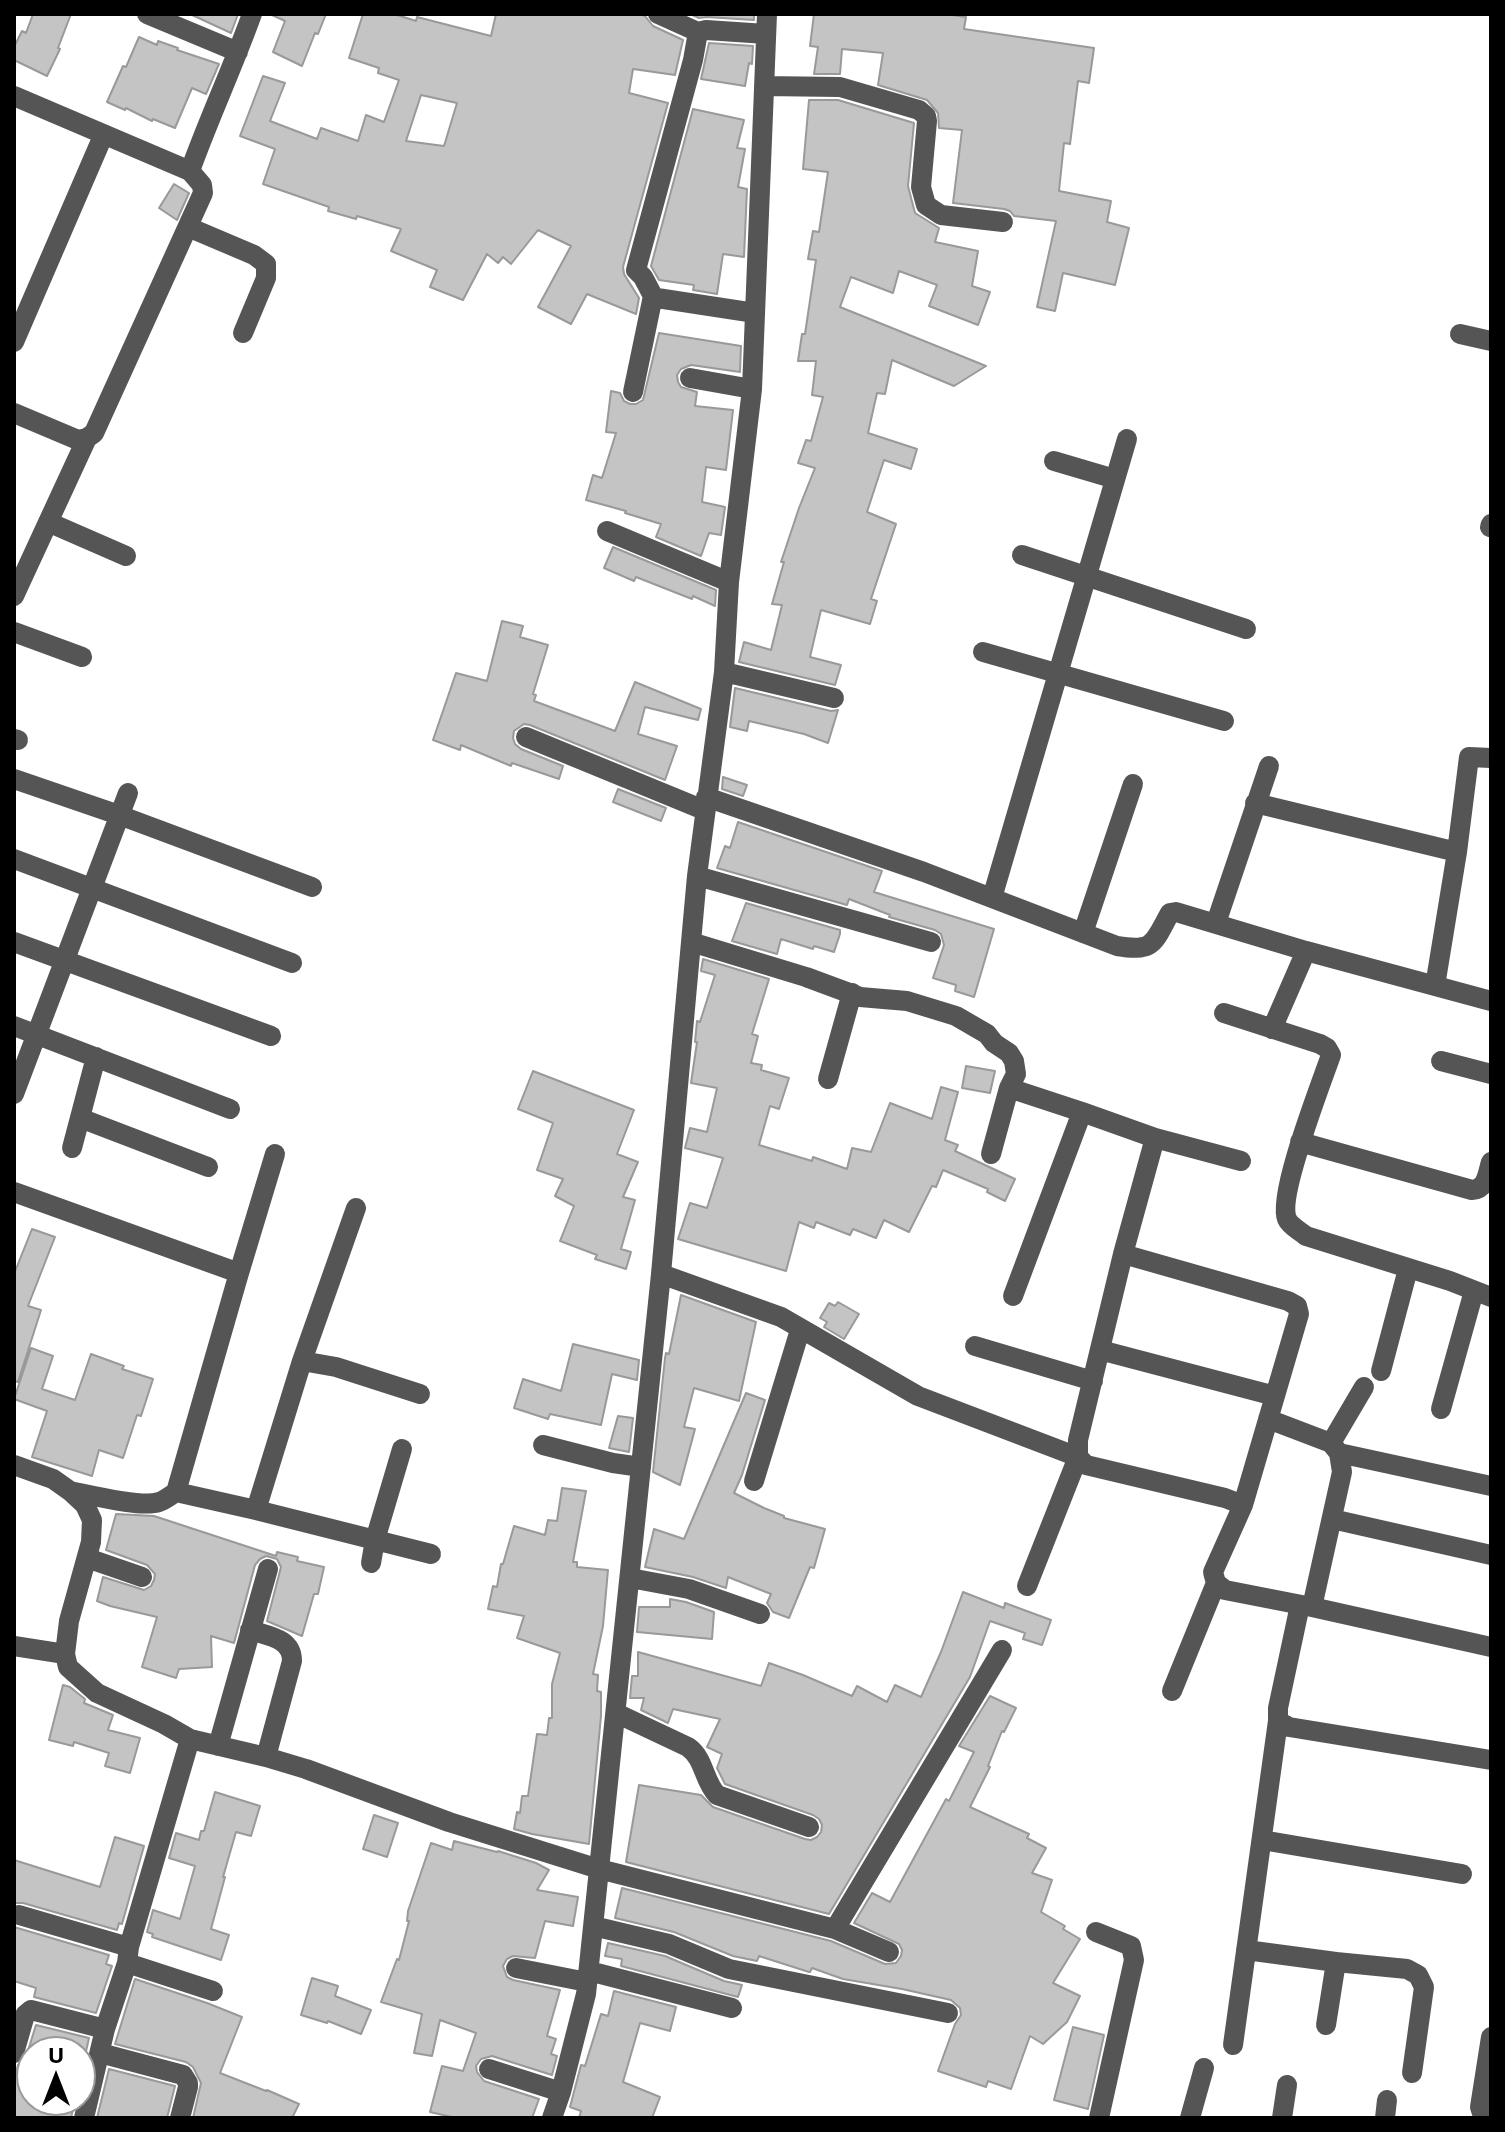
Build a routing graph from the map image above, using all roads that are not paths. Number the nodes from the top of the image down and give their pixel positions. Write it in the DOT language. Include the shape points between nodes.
graph roads {
  1 [pos="147,14"];
  2 [pos="252,14"];
  3 [pos="658,14"];
  4 [pos="767,24"];
  5 [pos="698,32"];
  6 [pos="238,52"];
  7 [pos="764,86"];
  8 [pos="14,96"];
  9 [pos="103,136"];
  10 [pos="190,171"];
  11 [pos="1003,222"];
  12 [pos="188,227"];
  13 [pos="653,296"];
  14 [pos="755,313"];
  15 [pos="243,333"];
  16 [pos="1460,334"];
  17 [pos="1491,341"];
  18 [pos="14,342"];
  19 [pos="690,378"];
  20 [pos="752,389"];
  21 [pos="633,392"];
  22 [pos="14,413"];
  23 [pos="87,438"];
  24 [pos="1127,439"];
  25 [pos="1054,461"];
  26 [pos="1115,479"];
  27 [pos="48,522"];
  28 [pos="607,531"];
  29 [pos="1022,555"];
  30 [pos="126,556"];
  31 [pos="1086,575"];
  32 [pos="729,582"];
  33 [pos="14,596"];
  34 [pos="1246,629"];
  35 [pos="14,632"];
  36 [pos="983,652"];
  37 [pos="82,657"];
  38 [pos="724,672"];
  39 [pos="1057,674"];
  40 [pos="834,698"];
  41 [pos="1224,721"];
  42 [pos="526,737"];
  43 [pos="1491,758"];
  44 [pos="1269,766"];
  45 [pos="14,779"];
  46 [pos="1133,784"];
  47 [pos="128,793"];
  48 [pos="705,803"];
  49 [pos="1255,803"];
  50 [pos="119,815"];
  51 [pos="1457,852"];
  52 [pos="14,859"];
  53 [pos="697,876"];
  54 [pos="92,887"];
  55 [pos="312,887"];
  56 [pos="992,898"];
  57 [pos="1216,923"];
  58 [pos="1083,933"];
  59 [pos="14,942"];
  60 [pos="691,942"];
  61 [pos="931,942"];
  62 [pos="1306,951"];
  63 [pos="65,961"];
  64 [pos="292,963"];
  65 [pos="1435,986"];
  66 [pos="852,993"];
  67 [pos="1491,1001"];
  68 [pos="1224,1013"];
  69 [pos="14,1026"];
  70 [pos="1272,1029"];
  71 [pos="36,1036"];
  72 [pos="271,1036"];
  73 [pos="96,1057"];
  74 [pos="1441,1061"];
  75 [pos="1491,1074"];
  76 [pos="828,1079"];
  77 [pos="1009,1088"];
  78 [pos="14,1094"];
  79 [pos="230,1109"];
  80 [pos="1082,1112"];
  81 [pos="80,1118"];
  82 [pos="1155,1138"];
  83 [pos="1300,1142"];
  84 [pos="72,1148"];
  85 [pos="275,1154"];
  86 [pos="991,1154"];
  87 [pos="1241,1161"];
  88 [pos="1491,1162"];
  89 [pos="208,1167"];
  90 [pos="14,1192"];
  91 [pos="356,1208"];
  92 [pos="1123,1254"];
  93 [pos="1408,1269"];
  94 [pos="239,1273"];
  95 [pos="661,1274"];
  96 [pos="1483,1294"];
  97 [pos="1013,1296"];
  98 [pos="800,1330"];
  99 [pos="975,1346"];
  100 [pos="1100,1350"];
  101 [pos="302,1361"];
  102 [pos="1381,1371"];
  103 [pos="1093,1381"];
  104 [pos="1364,1387"];
  105 [pos="420,1394"];
  106 [pos="1275,1396"];
  107 [pos="1441,1409"];
  108 [pos="1268,1419"];
  109 [pos="543,1445"];
  110 [pos="1335,1448"];
  111 [pos="402,1449"];
  112 [pos="1078,1457"];
  113 [pos="14,1465"];
  114 [pos="641,1467"];
  115 [pos="754,1481"];
  116 [pos="1491,1486"];
  117 [pos="70,1491"];
  118 [pos="176,1492"];
  119 [pos="1243,1505"];
  120 [pos="256,1510"];
  121 [pos="1332,1519"];
  122 [pos="375,1540"];
  123 [pos="431,1554"];
  124 [pos="1491,1555"];
  125 [pos="87,1558"];
  126 [pos="371,1563"];
  127 [pos="268,1569"];
  128 [pos="142,1577"];
  129 [pos="630,1578"];
  130 [pos="1216,1583"];
  131 [pos="1027,1586"];
  132 [pos="1306,1606"];
  133 [pos="760,1614"];
  134 [pos="250,1630"];
  135 [pos="14,1646"];
  136 [pos="1491,1647"];
  137 [pos="1002,1650"];
  138 [pos="65,1654"];
  139 [pos="1172,1691"];
  140 [pos="616,1713"];
  141 [pos="1278,1721"];
  142 [pos="190,1739"];
  143 [pos="218,1746"];
  144 [pos="266,1757"];
  145 [pos="1491,1760"];
  146 [pos="809,1827"];
  147 [pos="1262,1840"];
  148 [pos="599,1869"];
  149 [pos="1462,1874"];
  150 [pos="19,1915"];
  151 [pos="593,1926"];
  152 [pos="835,1929"];
  153 [pos="1096,1932"];
  154 [pos="1246,1950"];
  155 [pos="889,1952"];
  156 [pos="128,1955"];
  157 [pos="1336,1962"];
  158 [pos="516,1968"];
  159 [pos="588,1976"];
  160 [pos="213,1991"];
  161 [pos="732,2008"];
  162 [pos="948,2013"];
  163 [pos="1326,2025"];
  164 [pos="105,2029"];
  165 [pos="1491,2037"];
  166 [pos="1233,2045"];
  167 [pos="14,2053"];
  168 [pos="100,2053"];
  169 [pos="1204,2068"];
  170 [pos="489,2069"];
  171 [pos="1412,2073"];
  172 [pos="1287,2085"];
  173 [pos="561,2092"];
  174 [pos="1491,2116"];
  175 [pos="84,2118"];
  176 [pos="180,2118"];
  177 [pos="552,2118"];
  178 [pos="1099,2118"];
  179 [pos="1190,2118"];
  180 [pos="1282,2118"];
  1 -- 6 [label="street"];
  2 -- 6 [label="street"];
  3 -- 5 [label="street"];
  4 -- 5 [label="street"];
  4 -- 7 [label="street"];
  5 -- 13 [label="street" via="636,270"];
  6 -- 10 [label="street"];
  7 -- 11 [label="street" via="840,87 919,110 927,121 921,187 926,205 941,215"];
  7 -- 14 [label="street"];
  8 -- 9 [label="street"];
  9 -- 10 [label="street"];
  9 -- 18 [label="street"];
  10 -- 12 [label="street" via="203,193"];
  12 -- 15 [label="street" via="266,264 266,278"];
  12 -- 23 [label="street" via="94,433"];
  13 -- 14 [label="street"];
  13 -- 21 [label="street"];
  14 -- 20 [label="street"];
  16 -- 17 [label="street"];
  19 -- 20 [label="street"];
  20 -- 32 [label="street"];
  22 -- 23 [label="street" via="78,440"];
  23 -- 27 [label="street"];
  24 -- 26 [label="street"];
  25 -- 26 [label="street"];
  26 -- 31 [label="street"];
  27 -- 30 [label="street"];
  27 -- 33 [label="street"];
  28 -- 32 [label="street"];
  29 -- 31 [label="street"];
  31 -- 34 [label="street"];
  31 -- 39 [label="street"];
  32 -- 38 [label="street"];
  35 -- 37 [label="street"];
  36 -- 39 [label="street"];
  38 -- 40 [label="street"];
  38 -- 48 [label="street"];
  39 -- 41 [label="street"];
  39 -- 56 [label="street"];
  42 -- 48 [label="street"];
  43 -- 51 [label="street" via="1469,757"];
  44 -- 49 [label="street"];
  45 -- 50 [label="street"];
  46 -- 58 [label="street"];
  47 -- 50 [label="street"];
  48 -- 53 [label="street"];
  48 -- 56 [label="street"];
  49 -- 51 [label="street"];
  49 -- 57 [label="street"];
  50 -- 54 [label="street"];
  50 -- 55 [label="street"];
  51 -- 65 [label="street"];
  52 -- 54 [label="street"];
  53 -- 60 [label="street"];
  53 -- 61 [label="street"];
  54 -- 63 [label="street"];
  54 -- 64 [label="street"];
  56 -- 58 [label="street"];
  57 -- 58 [label="street" via="1170,913 1146,948 1117,946"];
  57 -- 62 [label="street"];
  59 -- 63 [label="street"];
  60 -- 66 [label="street"];
  60 -- 95 [label="street"];
  62 -- 65 [label="street"];
  62 -- 70 [label="street"];
  63 -- 71 [label="street"];
  63 -- 72 [label="street"];
  65 -- 67 [label="street"];
  66 -- 76 [label="street"];
  66 -- 77 [label="street" via="907,1001 956,1016 987,1034 1014,1061 1016,1074"];
  68 -- 70 [label="street"];
  69 -- 71 [label="street"];
  70 -- 83 [label="street" via="1320,1044 1331,1055"];
  71 -- 73 [label="street"];
  71 -- 78 [label="street"];
  73 -- 79 [label="street"];
  73 -- 81 [label="street"];
  74 -- 75 [label="street"];
  77 -- 80 [label="street"];
  77 -- 86 [label="street"];
  80 -- 82 [label="street"];
  80 -- 97 [label="street"];
  81 -- 84 [label="street"];
  81 -- 89 [label="street"];
  82 -- 87 [label="street"];
  82 -- 92 [label="street"];
  83 -- 88 [label="street" via="1472,1190 1484,1186"];
  83 -- 93 [label="street" via="1284,1205 1288,1222 1306,1236"];
  85 -- 94 [label="street"];
  90 -- 94 [label="street"];
  91 -- 101 [label="street"];
  92 -- 100 [label="street"];
  92 -- 106 [label="street" via="1297,1306"];
  93 -- 96 [label="street"];
  93 -- 102 [label="street"];
  94 -- 118 [label="street"];
  95 -- 98 [label="street" via="765,1310"];
  95 -- 114 [label="street"];
  96 -- 107 [label="street"];
  98 -- 112 [label="street" via="918,1396"];
  98 -- 115 [label="street"];
  99 -- 103 [label="street"];
  100 -- 103 [label="street"];
  100 -- 106 [label="street"];
  101 -- 105 [label="street"];
  101 -- 120 [label="street"];
  103 -- 112 [label="street"];
  104 -- 110 [label="street"];
  106 -- 108 [label="street"];
  108 -- 110 [label="street"];
  108 -- 119 [label="street"];
  109 -- 114 [label="street"];
  110 -- 116 [label="street"];
  110 -- 121 [label="street" via="1342,1472"];
  111 -- 122 [label="street"];
  112 -- 119 [label="street" via="1086,1465"];
  112 -- 131 [label="street"];
  113 -- 117 [label="street"];
  114 -- 129 [label="street"];
  117 -- 118 [label="street" via="147,1503"];
  117 -- 125 [label="street" via="92,1520"];
  118 -- 120 [label="street"];
  119 -- 130 [label="street" via="1213,1572"];
  120 -- 122 [label="street"];
  121 -- 124 [label="street"];
  121 -- 132 [label="street"];
  122 -- 123 [label="street"];
  122 -- 126 [label="street"];
  125 -- 128 [label="street"];
  125 -- 138 [label="street"];
  127 -- 134 [label="street"];
  129 -- 133 [label="street" via="689,1589"];
  129 -- 140 [label="street"];
  130 -- 132 [label="street" via="1225,1590"];
  130 -- 139 [label="street"];
  132 -- 136 [label="street"];
  132 -- 141 [label="street"];
  134 -- 143 [label="street"];
  134 -- 144 [label="street" via="284,1642 292,1654"];
  135 -- 138 [label="street"];
  137 -- 152 [label="street"];
  138 -- 142 [label="street" via="68,1667 97,1693"];
  140 -- 146 [label="street" via="697,1753 717,1795"];
  140 -- 148 [label="street"];
  141 -- 145 [label="street"];
  141 -- 147 [label="street"];
  142 -- 143 [label="street"];
  142 -- 156 [label="street"];
  143 -- 144 [label="street"];
  144 -- 148 [label="street"];
  147 -- 149 [label="street"];
  147 -- 154 [label="street"];
  148 -- 151 [label="street"];
  148 -- 152 [label="street"];
  150 -- 156 [label="street"];
  151 -- 159 [label="street"];
  151 -- 162 [label="street" via="669,1944 729,1969"];
  152 -- 155 [label="street"];
  153 -- 178 [label="street" via="1131,1946 1134,1960"];
  154 -- 157 [label="street"];
  154 -- 166 [label="street"];
  156 -- 160 [label="street"];
  156 -- 164 [label="street"];
  157 -- 163 [label="street"];
  157 -- 171 [label="street" via="1407,1969 1418,1975 1424,1987"];
  158 -- 159 [label="street"];
  159 -- 161 [label="street"];
  159 -- 173 [label="street"];
  164 -- 167 [label="street" via="31,2010"];
  164 -- 168 [label="street"];
  165 -- 174 [label="street" via="1480,2107"];
  168 -- 175 [label="street"];
  168 -- 176 [label="street" via="183,2075 188,2087"];
  169 -- 179 [label="street"];
  170 -- 173 [label="street"];
  172 -- 180 [label="street"];
  173 -- 177 [label="street"];
}
